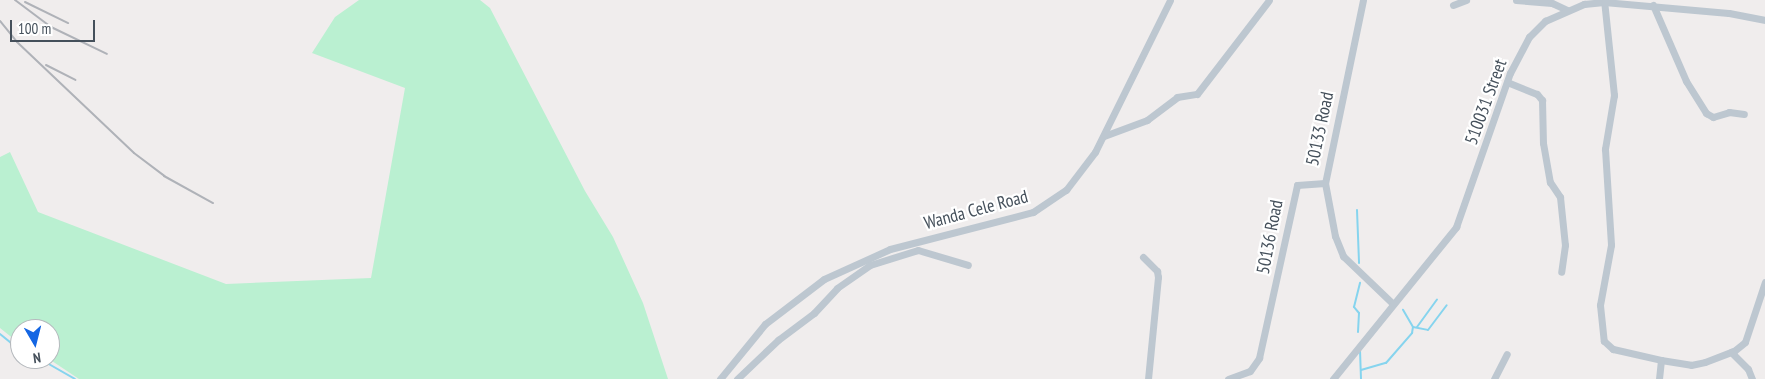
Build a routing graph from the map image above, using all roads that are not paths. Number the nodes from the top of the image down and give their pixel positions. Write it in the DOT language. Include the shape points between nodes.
graph roads {
  1 [pos="1170,0"];
  2 [pos="1269,0"];
  3 [pos="1363,0"];
  4 [pos="1466,0"];
  5 [pos="1516,0"];
  6 [pos="1604,1"];
  7 [pos="1624,1"];
  8 [pos="1453,5"];
  9 [pos="1653,5"];
  10 [pos="1567,10"];
  11 [pos="1765,20"];
  12 [pos="1507,82"];
  13 [pos="1744,114"];
  14 [pos="1104,136"];
  15 [pos="1325,183"];
  16 [pos="1143,257"];
  17 [pos="968,265"];
  18 [pos="1560,272"];
  19 [pos="1765,282"];
  20 [pos="1392,303"];
  21 [pos="1731,352"];
  22 [pos="1507,354"];
  23 [pos="1661,360"];
  24 [pos="720,379"];
  25 [pos="737,379"];
  26 [pos="1148,379"];
  27 [pos="1228,379"];
  28 [pos="1333,379"];
  29 [pos="1494,379"];
  30 [pos="1660,379"];
  31 [pos="1752,379"];
  1 -- 14 [label="street, Wanda Cele Road"];
  2 -- 14 [label="street" via="1200,91 1193,96 1177,97 1147,120"];
  3 -- 15 [label="street, 50133 Road"];
  4 -- 8 [label="street"];
  5 -- 10 [label="street" via="1552,3"];
  6 -- 7 [label="street, 510031 Street"];
  6 -- 10 [label="street, 510031 Street"];
  6 -- 23 [label="street" via="1614,95 1605,149 1610,251 1600,296 1601,334 1613,349"];
  7 -- 9 [label="street, 510031 Street"];
  9 -- 11 [label="street, 510031 Street"];
  9 -- 13 [label="street" via="1686,81 1706,113 1713,117 1729,112"];
  10 -- 12 [label="street, 510031 Street" via="1545,22 1530,37"];
  12 -- 18 [label="street" via="1536,94 1542,100 1543,143 1550,182 1560,197 1565,245"];
  12 -- 20 [label="street, 510031 Street" via="1456,227"];
  14 -- 24 [label="street, Wanda Cele Road" via="1076,180 1044,206 1016,218 890,249 814,285 765,324"];
  15 -- 20 [label="street, 50133 Road" via="1343,256"];
  15 -- 27 [label="street, 50136 Road" via="1297,186 1257,363 1246,373"];
  16 -- 26 [label="street" via="1157,270 1158,277"];
  17 -- 25 [label="street" via="918,250 870,265 837,288 814,313 778,340"];
  19 -- 21 [label="street" via="1745,342"];
  20 -- 28 [label="street, 510031 Street"];
  21 -- 23 [label="street" via="1697,364"];
  21 -- 31 [label="street" via="1748,369"];
  22 -- 29 [label="street"];
  23 -- 30 [label="street"];
}
